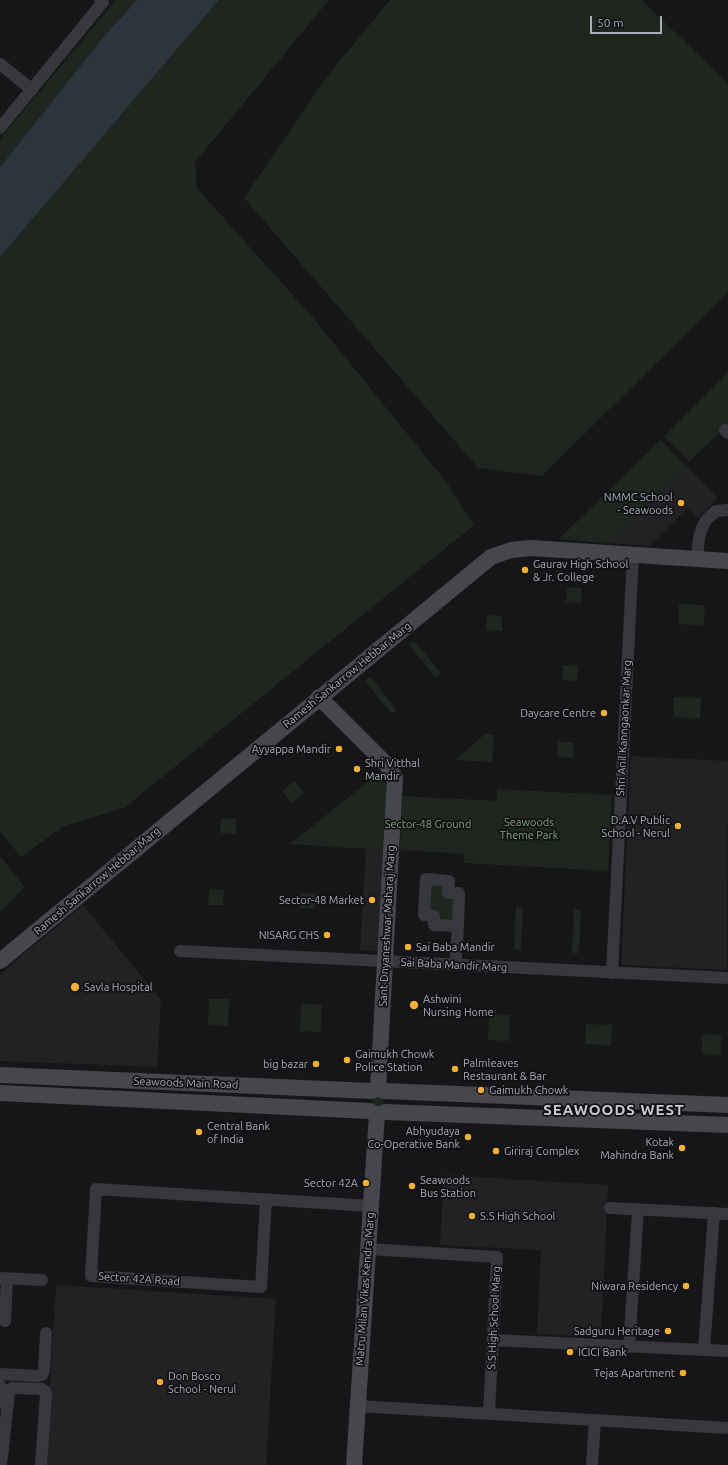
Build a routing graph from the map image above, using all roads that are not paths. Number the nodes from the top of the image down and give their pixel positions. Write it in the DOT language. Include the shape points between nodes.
graph roads {
  1 [pos="100,0"];
  2 [pos="0,64"];
  3 [pos="32,90"];
  4 [pos="0,128"];
  5 [pos="728,510"];
  6 [pos="633,555"];
  7 [pos="696,559"];
  8 [pos="728,561"];
  9 [pos="319,697"];
  10 [pos="458,926"];
  11 [pos="180,950"];
  12 [pos="0,961"];
  13 [pos="385,961"];
  14 [pos="456,965"];
  15 [pos="612,973"];
  16 [pos="728,978"];
  17 [pos="0,1075"];
  18 [pos="378,1090"];
  19 [pos="0,1093"];
  20 [pos="728,1105"];
  21 [pos="377,1112"];
  22 [pos="728,1125"];
  23 [pos="266,1200"];
  24 [pos="371,1206"];
  25 [pos="610,1208"];
  26 [pos="638,1210"];
  27 [pos="714,1213"];
  28 [pos="728,1214"];
  29 [pos="368,1249"];
  30 [pos="3,1278"];
  31 [pos="42,1280"];
  32 [pos="5,1321"];
  33 [pos="46,1333"];
  34 [pos="493,1340"];
  35 [pos="630,1347"];
  36 [pos="704,1350"];
  37 [pos="728,1351"];
  38 [pos="0,1374"];
  39 [pos="0,1385"];
  40 [pos="357,1406"];
  41 [pos="489,1413"];
  42 [pos="595,1420"];
  43 [pos="728,1428"];
  44 [pos="0,1436"];
  45 [pos="1,1465"];
  46 [pos="42,1465"];
  47 [pos="354,1465"];
  48 [pos="592,1465"];
  1 -- 3 [label="street" via="103,2"];
  2 -- 3 [label="street"];
  3 -- 4 [label="street"];
  5 -- 7 [label="street" via="716,511 706,520 699,538"];
  6 -- 7 [label="street, Ramesh Sankarrow Hebbar Marg"];
  6 -- 9 [label="street, Ramesh Sankarrow Hebbar Marg" via="531,548 511,550 491,557"];
  6 -- 15 [label="street, Shri Anil Kanngaonkar Marg"];
  7 -- 8 [label="street, Ramesh Sankarrow Hebbar Marg"];
  9 -- 12 [label="street, Ramesh Sankarrow Hebbar Marg"];
  9 -- 13 [label="street, Sant Dnyaneshwar Maharaj Marg" via="387,765 395,778"];
  10 -- 10 [label="street" via="459,893 448,893 449,880 426,879 424,915 434,916 434,925"];
  10 -- 14 [label="street"];
  11 -- 13 [label="street, Sai Baba Mandir Marg"];
  13 -- 14 [label="street, Sai Baba Mandir Marg"];
  13 -- 18 [label="street, Sant Dnyaneshwar Maharaj Marg"];
  14 -- 15 [label="street, Sai Baba Mandir Marg"];
  15 -- 16 [label="street, Sai Baba Mandir Marg"];
  17 -- 18 [label="street, Seawoods Main Road"];
  18 -- 20 [label="street, Seawoods Main Road"];
  18 -- 21 [label="street" via="367,1096 365,1101 367,1107"];
  18 -- 21 [label="street" via="389,1095 390,1101 389,1107"];
  19 -- 21 [label="street, Seawoods Main Road"];
  21 -- 22 [label="street, Seawoods Main Road"];
  21 -- 24 [label="street, Matru Milan Vikas Kendra Marg"];
  23 -- 23 [label="street, Sector 42A Road" via="261,1287 91,1276 96,1189"];
  23 -- 24 [label="street, Sector 42A Road"];
  24 -- 29 [label="street, Matru Milan Vikas Kendra Marg"];
  25 -- 26 [label="street"];
  26 -- 27 [label="street"];
  26 -- 35 [label="street"];
  27 -- 28 [label="street"];
  27 -- 36 [label="street"];
  29 -- 34 [label="street, S.S High School Marg" via="497,1257"];
  29 -- 40 [label="street, Matru Milan Vikas Kendra Marg"];
  30 -- 31 [label="street"];
  30 -- 32 [label="street"];
  33 -- 38 [label="street" via="42,1375"];
  34 -- 35 [label="street"];
  34 -- 41 [label="street, S.S High School Marg"];
  35 -- 36 [label="street"];
  36 -- 37 [label="street"];
  39 -- 44 [label="street" via="4,1391"];
  40 -- 41 [label="street"];
  40 -- 47 [label="street, Matru Milan Vikas Kendra Marg"];
  41 -- 42 [label="street"];
  42 -- 43 [label="street"];
  42 -- 48 [label="street"];
  45 -- 46 [label="street" via="9,1393 12,1388 45,1391"];
}
